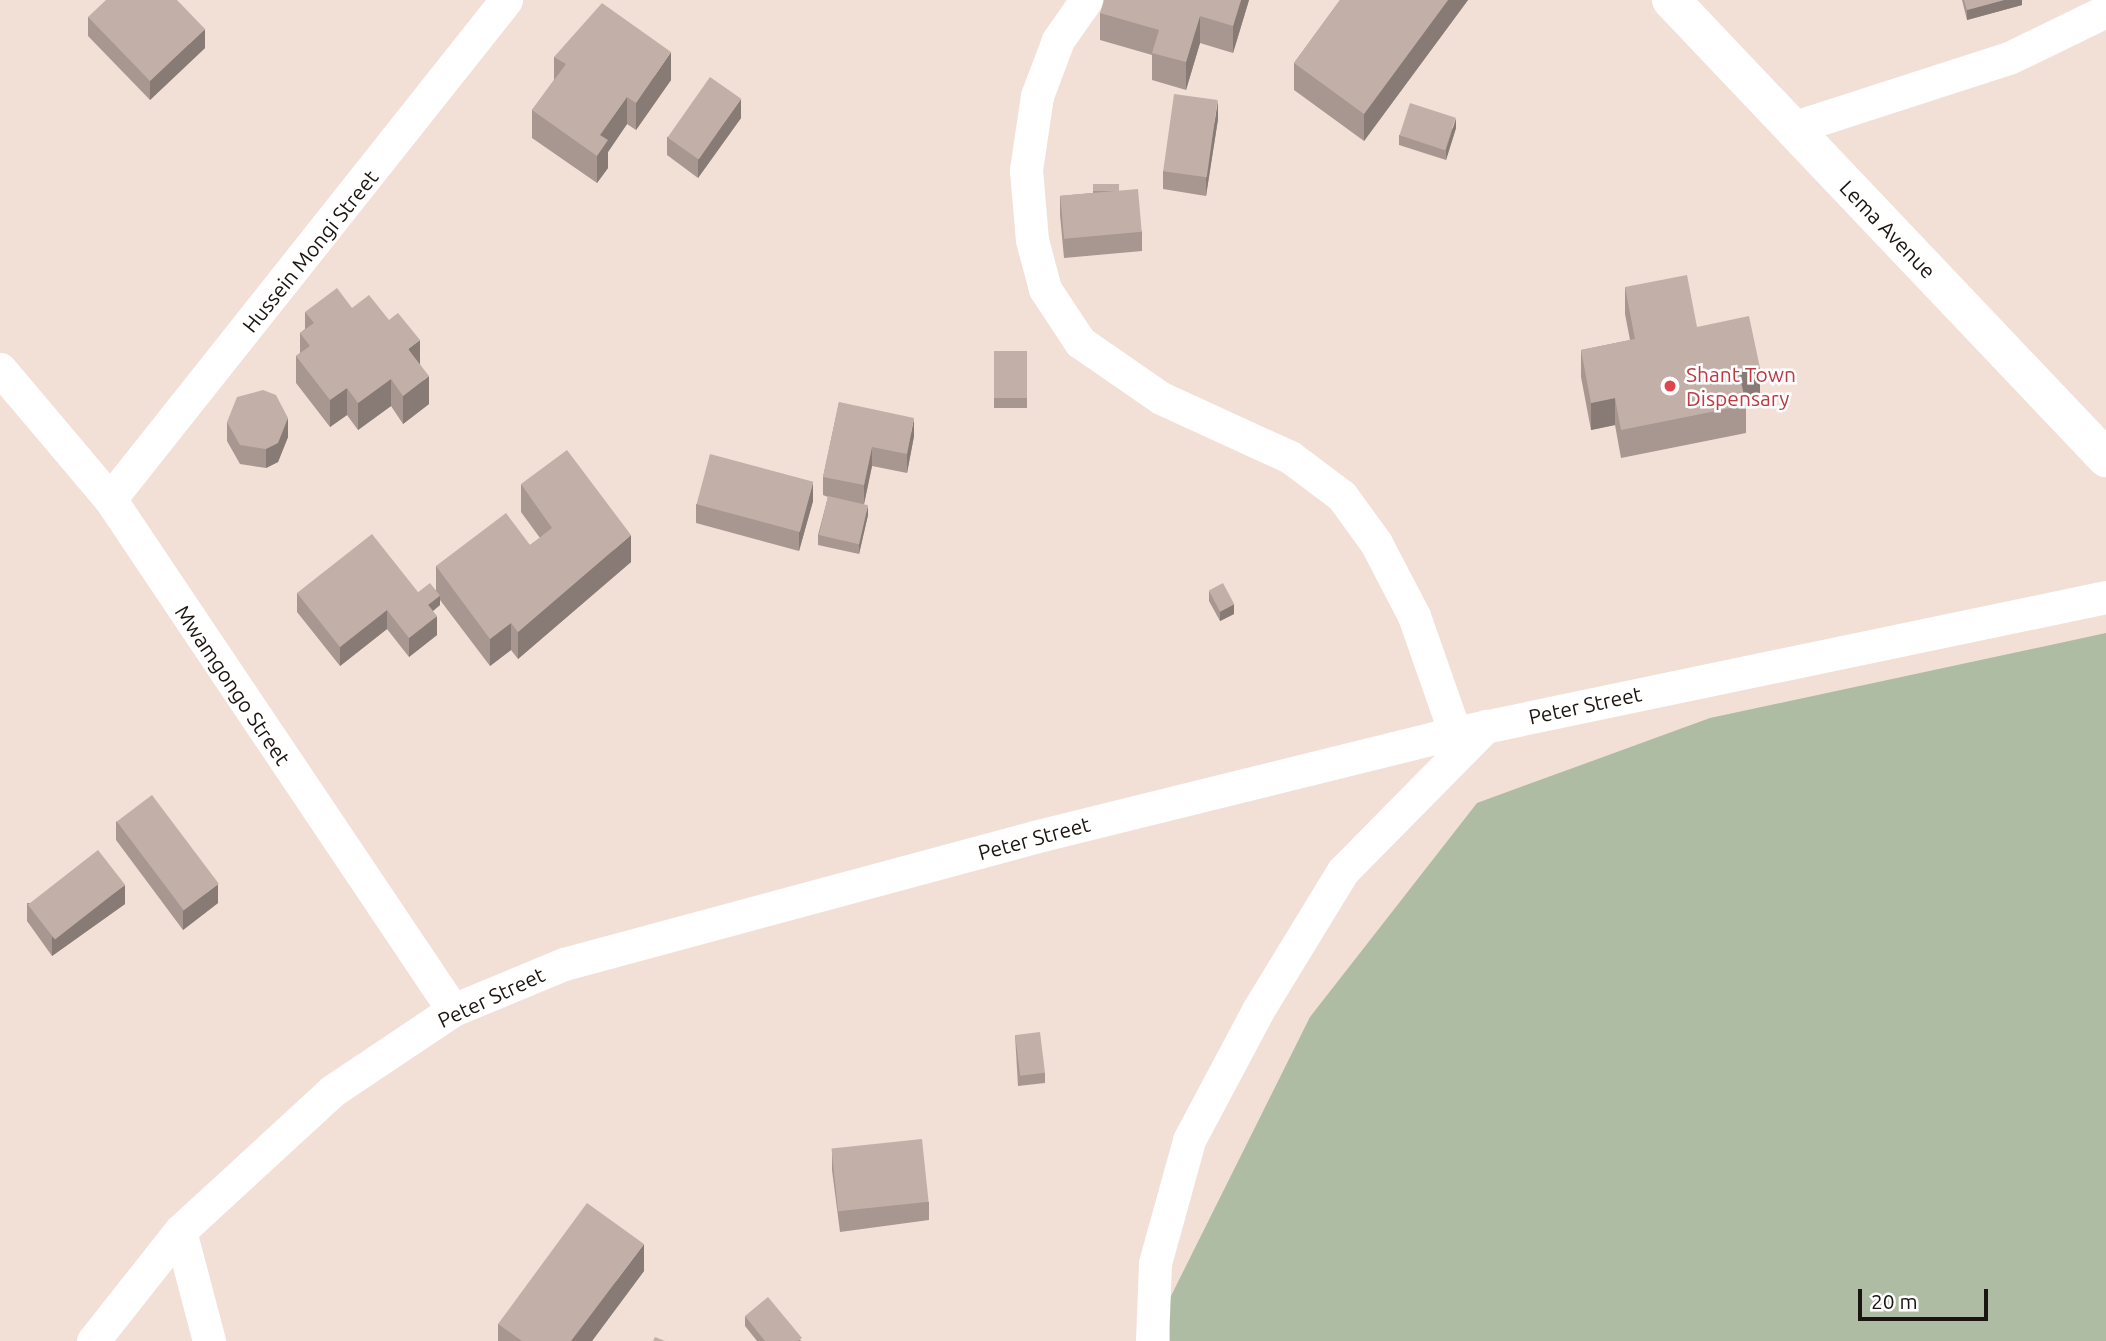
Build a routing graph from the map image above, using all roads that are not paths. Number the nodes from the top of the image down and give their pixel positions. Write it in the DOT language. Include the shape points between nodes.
graph roads {
  1 [pos="506,0"];
  2 [pos="1086,0"];
  3 [pos="1671,0"];
  4 [pos="2106,11"];
  5 [pos="1793,128"];
  6 [pos="0,369"];
  7 [pos="2106,458"];
  8 [pos="110,499"];
  9 [pos="2106,597"];
  10 [pos="1471,730"];
  11 [pos="453,1010"];
  12 [pos="180,1231"];
  13 [pos="93,1341"];
  14 [pos="209,1341"];
  15 [pos="1152,1341"];
  1 -- 8 [label="street, Hussein Mongi Street"];
  2 -- 10 [label="street" via="1058,40 1037,96 1028,158 1032,240 1045,289 1080,342 1161,398 1290,457 1342,496 1377,543"];
  3 -- 5 [label="main road, Lema Avenue"];
  4 -- 5 [label="street" via="2009,58"];
  5 -- 7 [label="main road, Lema Avenue"];
  6 -- 8 [label="street, Mwamgongo Street"];
  8 -- 11 [label="street, Mwamgongo Street"];
  9 -- 10 [label="street, Peter Street"];
  10 -- 11 [label="street, Peter Street" via="1034,837 564,964"];
  10 -- 15 [label="street" via="1343,871 1258,1010 1189,1140 1155,1263"];
  11 -- 12 [label="street, Peter Street" via="332,1091"];
  12 -- 13 [label="street, Peter Street"];
  12 -- 14 [label="street"];
}
